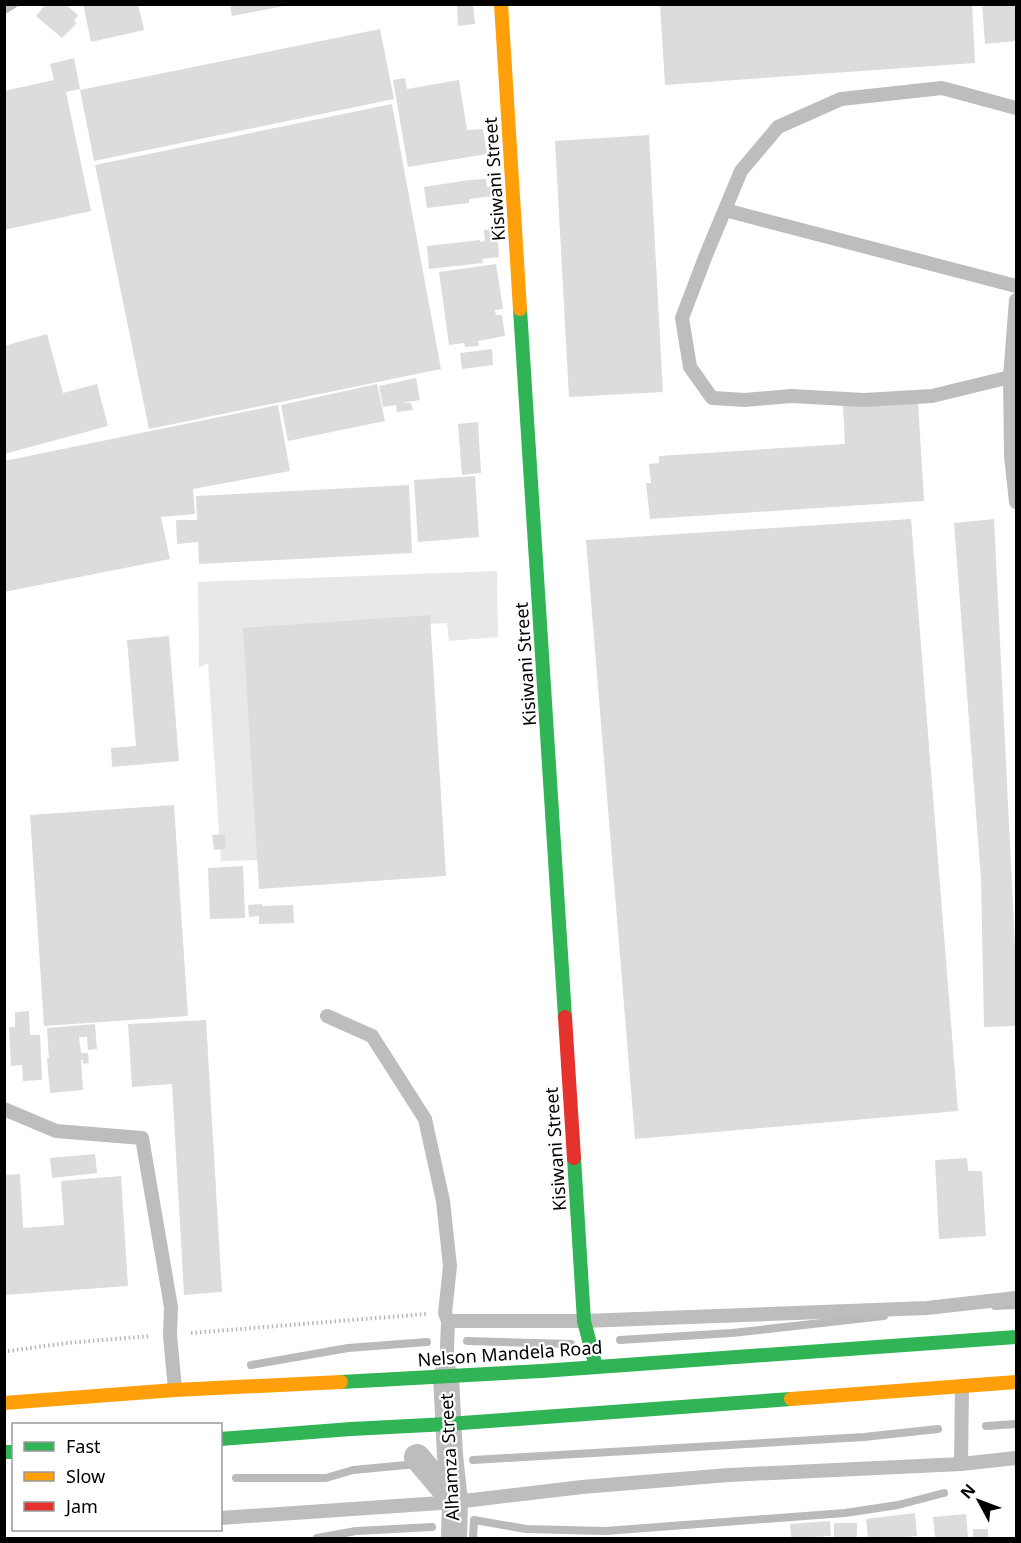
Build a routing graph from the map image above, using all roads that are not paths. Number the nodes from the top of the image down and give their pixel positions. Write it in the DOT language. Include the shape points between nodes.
graph roads {
  1 [pos="501,4"];
  2 [pos="1017,108"];
  3 [pos="725,210"];
  4 [pos="1017,286"];
  5 [pos="1017,300"];
  6 [pos="1010,377"];
  7 [pos="1017,502"];
  8 [pos="327,1016"];
  9 [pos="4,1109"];
  10 [pos="1017,1298"];
  11 [pos="448,1321"];
  12 [pos="584,1321"];
  13 [pos="1017,1336"];
  14 [pos="596,1367"];
  15 [pos="446,1376"];
  16 [pos="1017,1382"];
  17 [pos="962,1386"];
  18 [pos="175,1390"];
  19 [pos="4,1403"];
  20 [pos="448,1424"];
  21 [pos="222,1439"];
  22 [pos="417,1457"];
  23 [pos="1017,1458"];
  24 [pos="961,1464"];
  25 [pos="455,1502"];
  26 [pos="222,1518"];
  27 [pos="454,1539"];
  1 -- 12 [label="main road, Kisiwani Street"];
  2 -- 3 [label="lane" via="942,88 841,99 778,127 741,171"];
  3 -- 4 [label="lane"];
  3 -- 6 [label="lane" via="682,318 690,367 712,398 791,396 864,400 932,396"];
  5 -- 6 [label="lane"];
  6 -- 7 [label="lane" via="1011,456"];
  8 -- 11 [label="lane" via="372,1036 425,1119 443,1200 450,1266 445,1313"];
  9 -- 18 [label="lane" via="56,1131 142,1138 171,1307"];
  10 -- 12 [label="lane" via="927,1308"];
  11 -- 12 [label="lane"];
  11 -- 15 [label="lane"];
  12 -- 14 [label="main road, Kisiwani Street"];
  13 -- 14 [label="main road, Nelson Mandela Road"];
  14 -- 15 [label="main road, Nelson Mandela Road"];
  15 -- 18 [label="main road, Nelson Mandela Road"];
  15 -- 20 [label="street, Alhamza Street"];
  16 -- 17 [label="main road"];
  17 -- 20 [label="main road"];
  17 -- 24 [label="lane"];
  18 -- 19 [label="main road, Nelson Mandela Road"];
  20 -- 21 [label="main road"];
  20 -- 25 [label="street, Alhamza Street"];
  22 -- 25 [label="street"];
  23 -- 24 [label="lane"];
  24 -- 25 [label="lane" via="729,1475"];
  25 -- 26 [label="lane"];
  25 -- 27 [label="street, Alhamza Street"];
}
